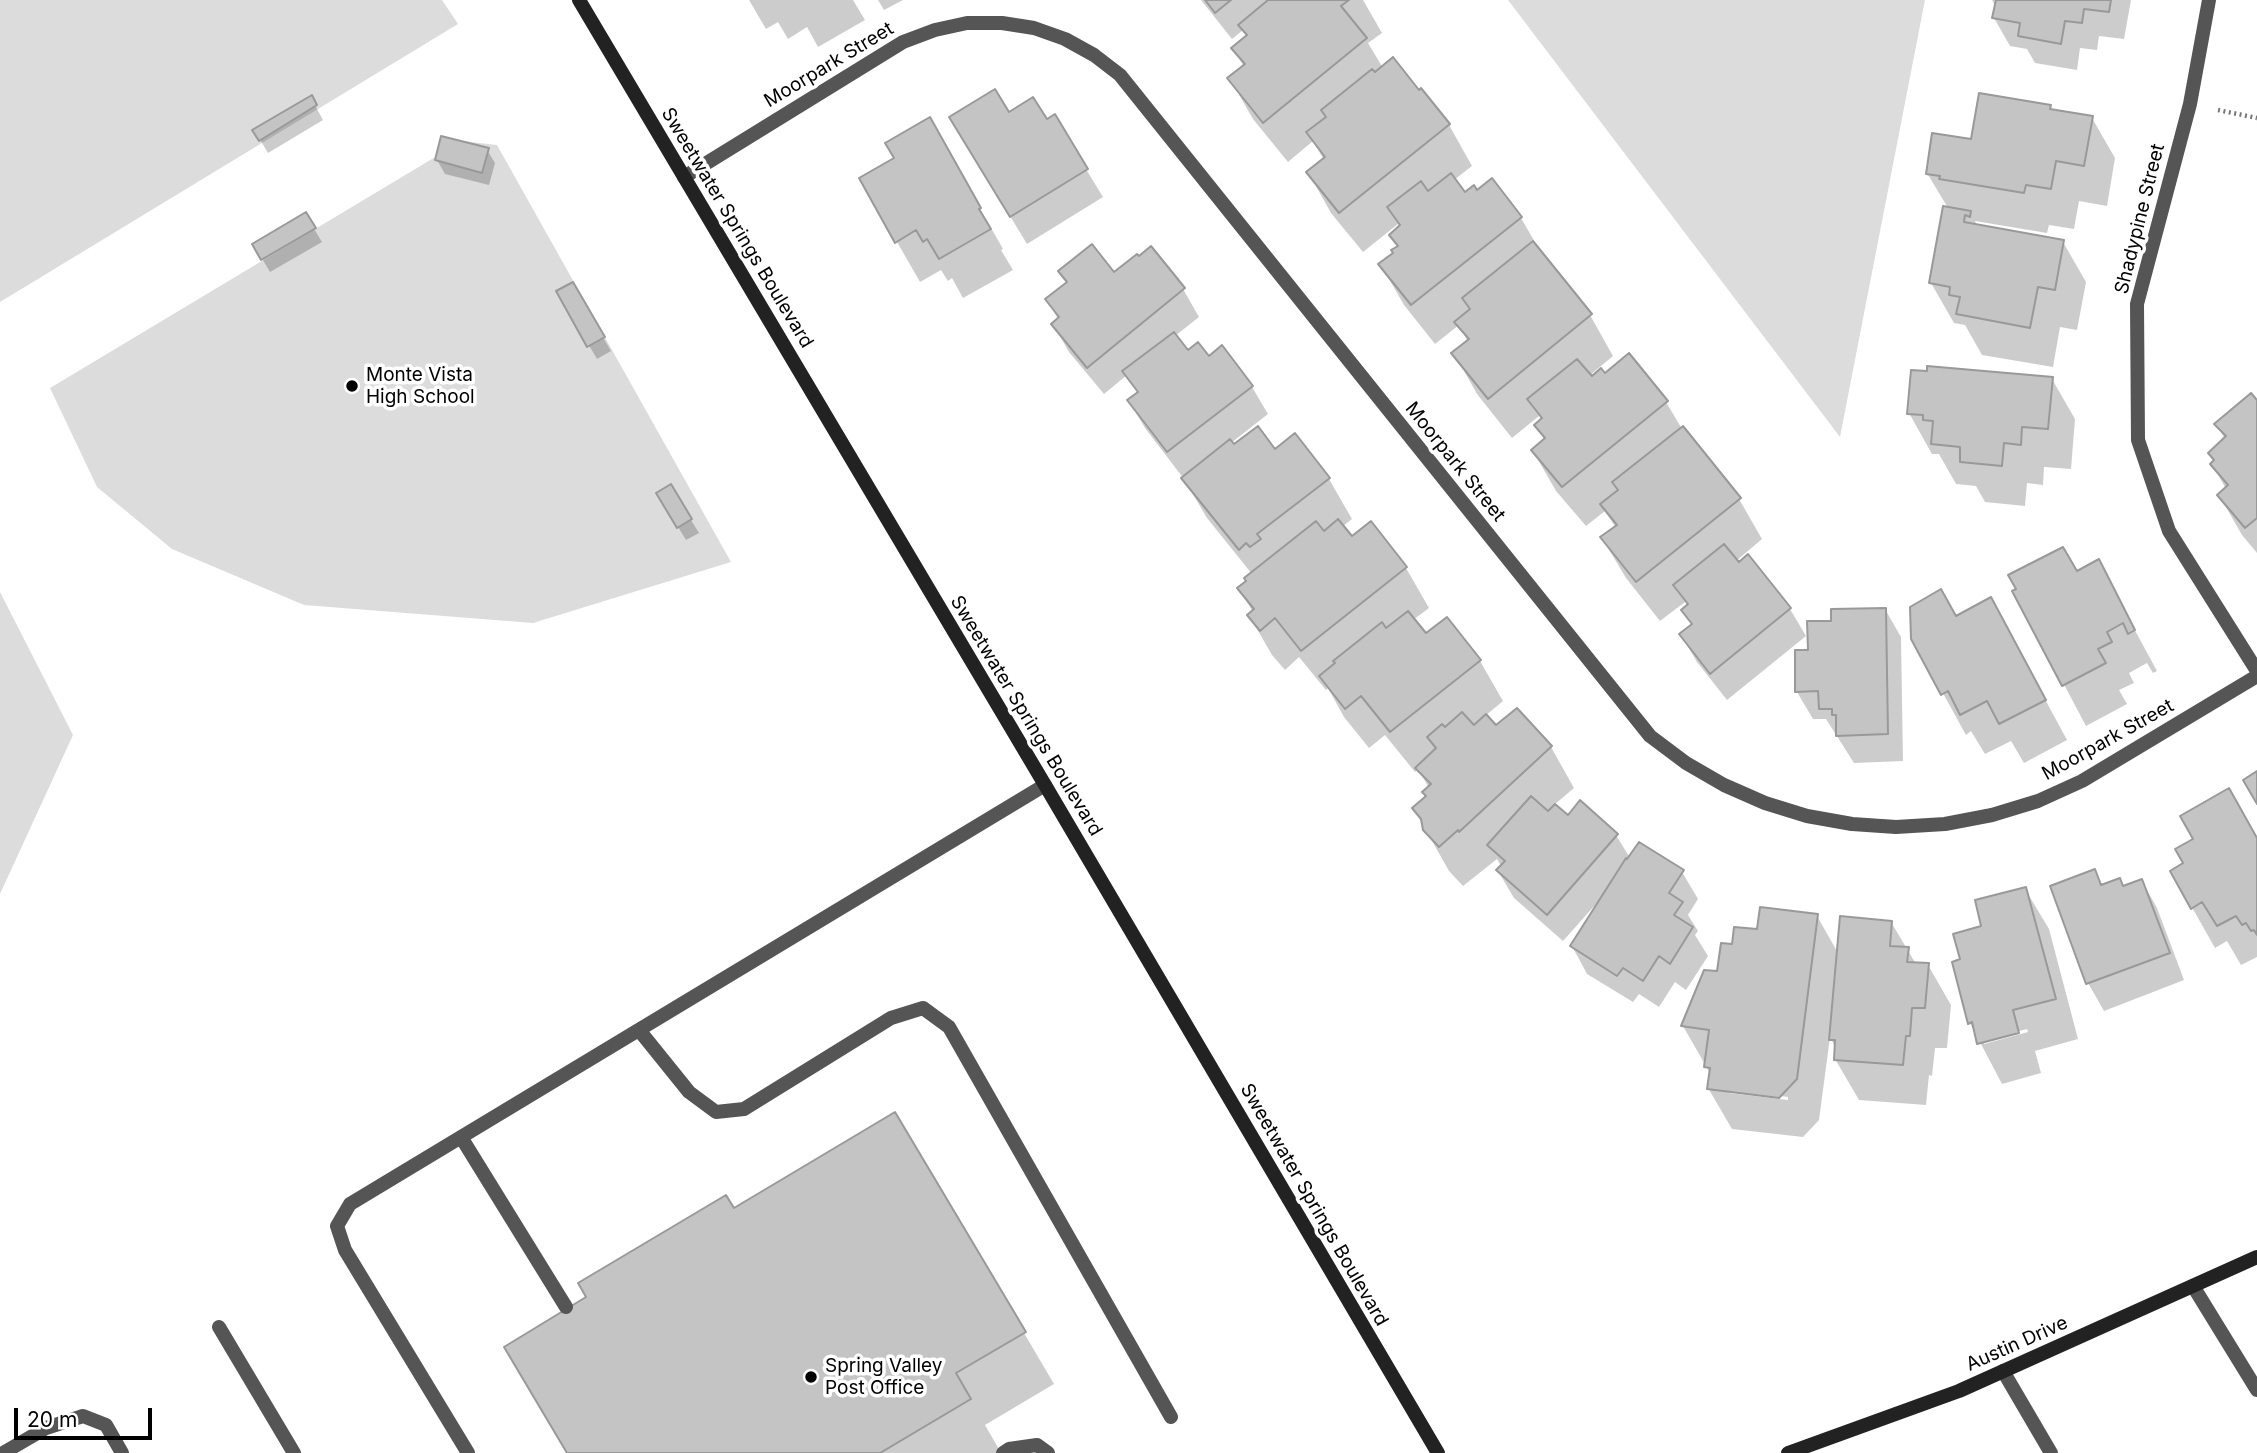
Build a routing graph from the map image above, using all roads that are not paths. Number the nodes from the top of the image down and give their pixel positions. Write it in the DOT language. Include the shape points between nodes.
graph roads {
  1 [pos="579,0"];
  2 [pos="2209,0"];
  3 [pos="684,177"];
  4 [pos="2257,674"];
  5 [pos="1045,785"];
  6 [pos="639,1030"];
  7 [pos="461,1137"];
  8 [pos="2257,1257"];
  9 [pos="2193,1286"];
  10 [pos="566,1307"];
  11 [pos="219,1327"];
  12 [pos="2003,1371"];
  13 [pos="2257,1390"];
  14 [pos="1171,1418"];
  15 [pos="3,1453"];
  16 [pos="122,1453"];
  17 [pos="294,1453"];
  18 [pos="468,1453"];
  19 [pos="1003,1453"];
  20 [pos="1048,1453"];
  21 [pos="1438,1453"];
  22 [pos="1788,1453"];
  23 [pos="2051,1453"];
  1 -- 3 [label="main road, Sweetwater Springs Boulevard"];
  2 -- 4 [label="street, Shadypine Street" via="2190,104 2137,304 2138,440 2169,531"];
  3 -- 4 [label="street, Moorpark Street" via="903,42 935,30 967,23 1034,28 1094,55 1120,75 1650,736 1686,763 1765,803 1807,816 1896,827 1992,815 2038,801 2082,780"];
  3 -- 5 [label="main road, Sweetwater Springs Boulevard"];
  5 -- 6 [label="street"];
  5 -- 21 [label="main road, Sweetwater Springs Boulevard"];
  6 -- 7 [label="street"];
  6 -- 14 [label="street" via="689,1092 716,1111 744,1109 891,1017 923,1008 949,1027"];
  7 -- 10 [label="street"];
  7 -- 18 [label="street" via="350,1203 337,1226 345,1250"];
  8 -- 9 [label="main road, Austin Drive"];
  9 -- 12 [label="main road, Austin Drive"];
  9 -- 13 [label="street"];
  11 -- 17 [label="street"];
  12 -- 22 [label="main road, Austin Drive"];
  12 -- 23 [label="street"];
  15 -- 16 [label="street" via="46,1429 83,1416 106,1425"];
  19 -- 20 [label="street" via="1037,1445"];
}
